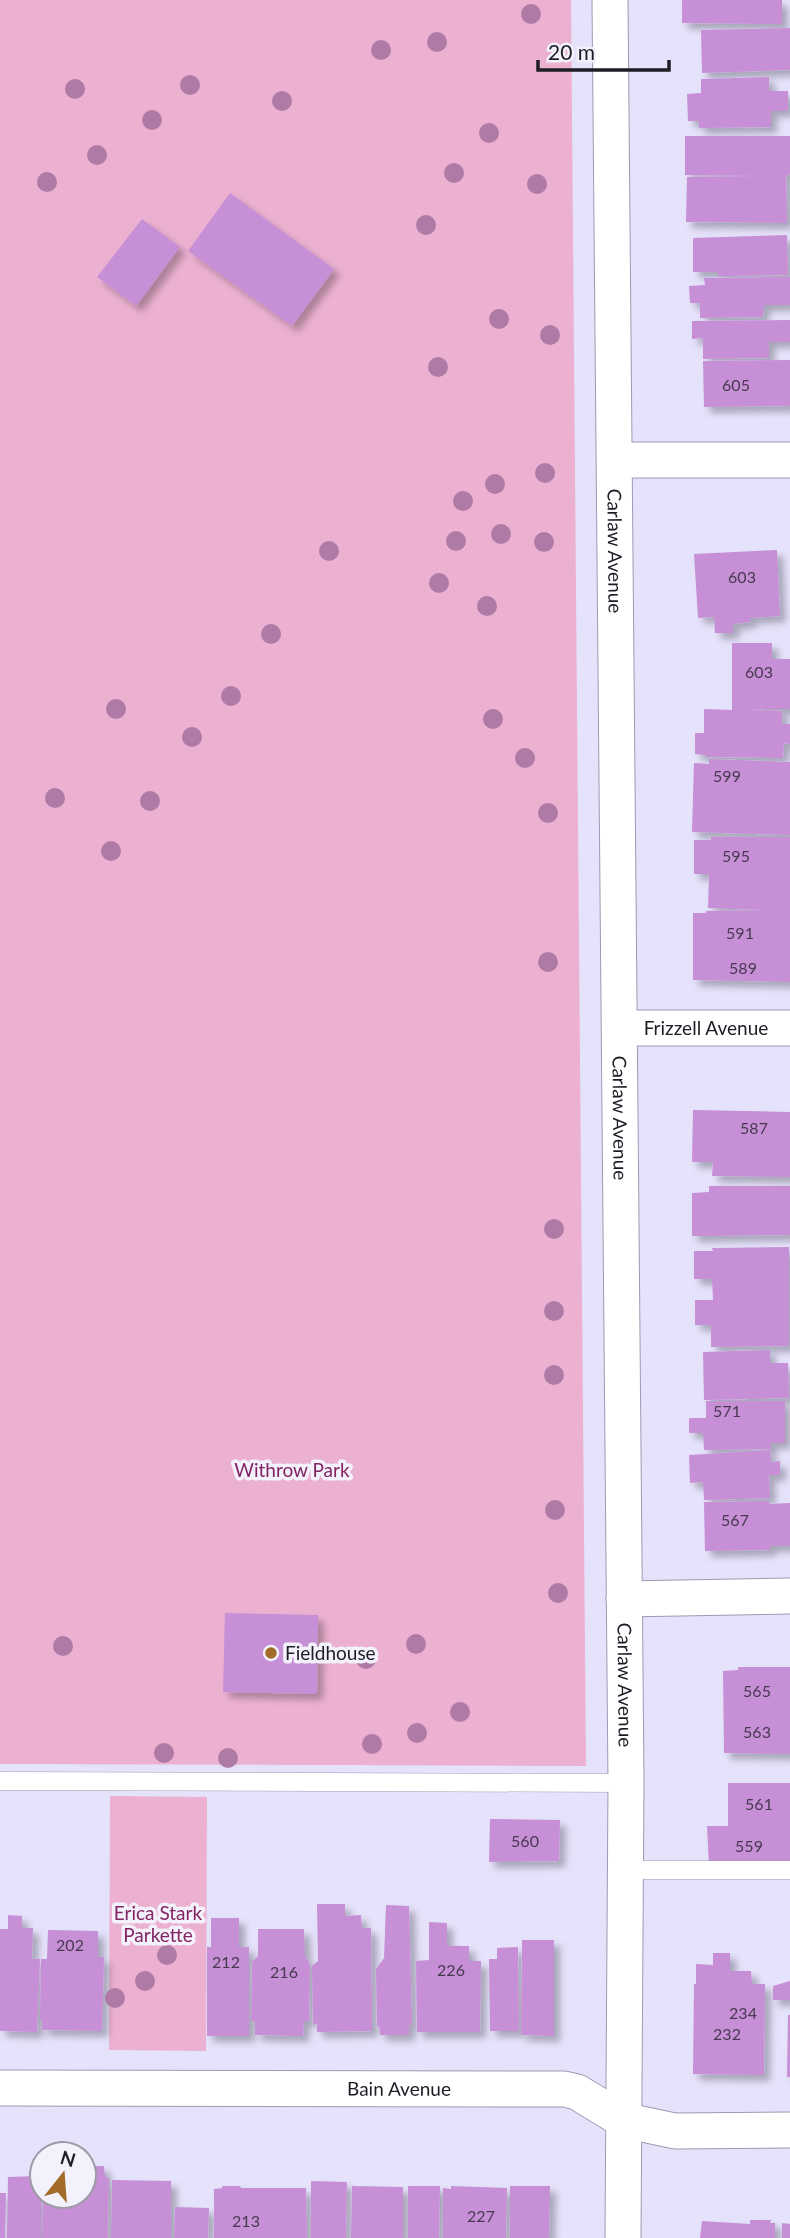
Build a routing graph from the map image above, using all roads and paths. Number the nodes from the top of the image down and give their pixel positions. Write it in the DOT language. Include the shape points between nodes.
graph roads {
  1 [pos="610,0"];
  2 [pos="615,460"];
  3 [pos="790,460"];
  4 [pos="620,1028"];
  5 [pos="790,1028"];
  6 [pos="790,1595"];
  7 [pos="624,1599"];
  8 [pos="0,1781"];
  9 [pos="626,1783"];
  10 [pos="627,1870"];
  11 [pos="790,1870"];
  12 [pos="0,2088"];
  13 [pos="623,2120"];
  14 [pos="790,2130"];
  15 [pos="623,2238"];
  1 -- 2 [label="street, Carlaw Avenue"];
  2 -- 3 [label="street"];
  2 -- 4 [label="street, Carlaw Avenue"];
  4 -- 5 [label="street, Frizzell Avenue"];
  4 -- 7 [label="street, Carlaw Avenue"];
  6 -- 7 [label="street"];
  7 -- 9 [label="street, Carlaw Avenue"];
  8 -- 9 [label="lane"];
  9 -- 10 [label="street, Carlaw Avenue"];
  10 -- 11 [label="lane"];
  10 -- 13 [label="street, Carlaw Avenue"];
  12 -- 13 [label="street, Bain Avenue" via="564,2089"];
  13 -- 14 [label="street, Bain Avenue" via="675,2132"];
  13 -- 15 [label="street, Carlaw Avenue"];
}
